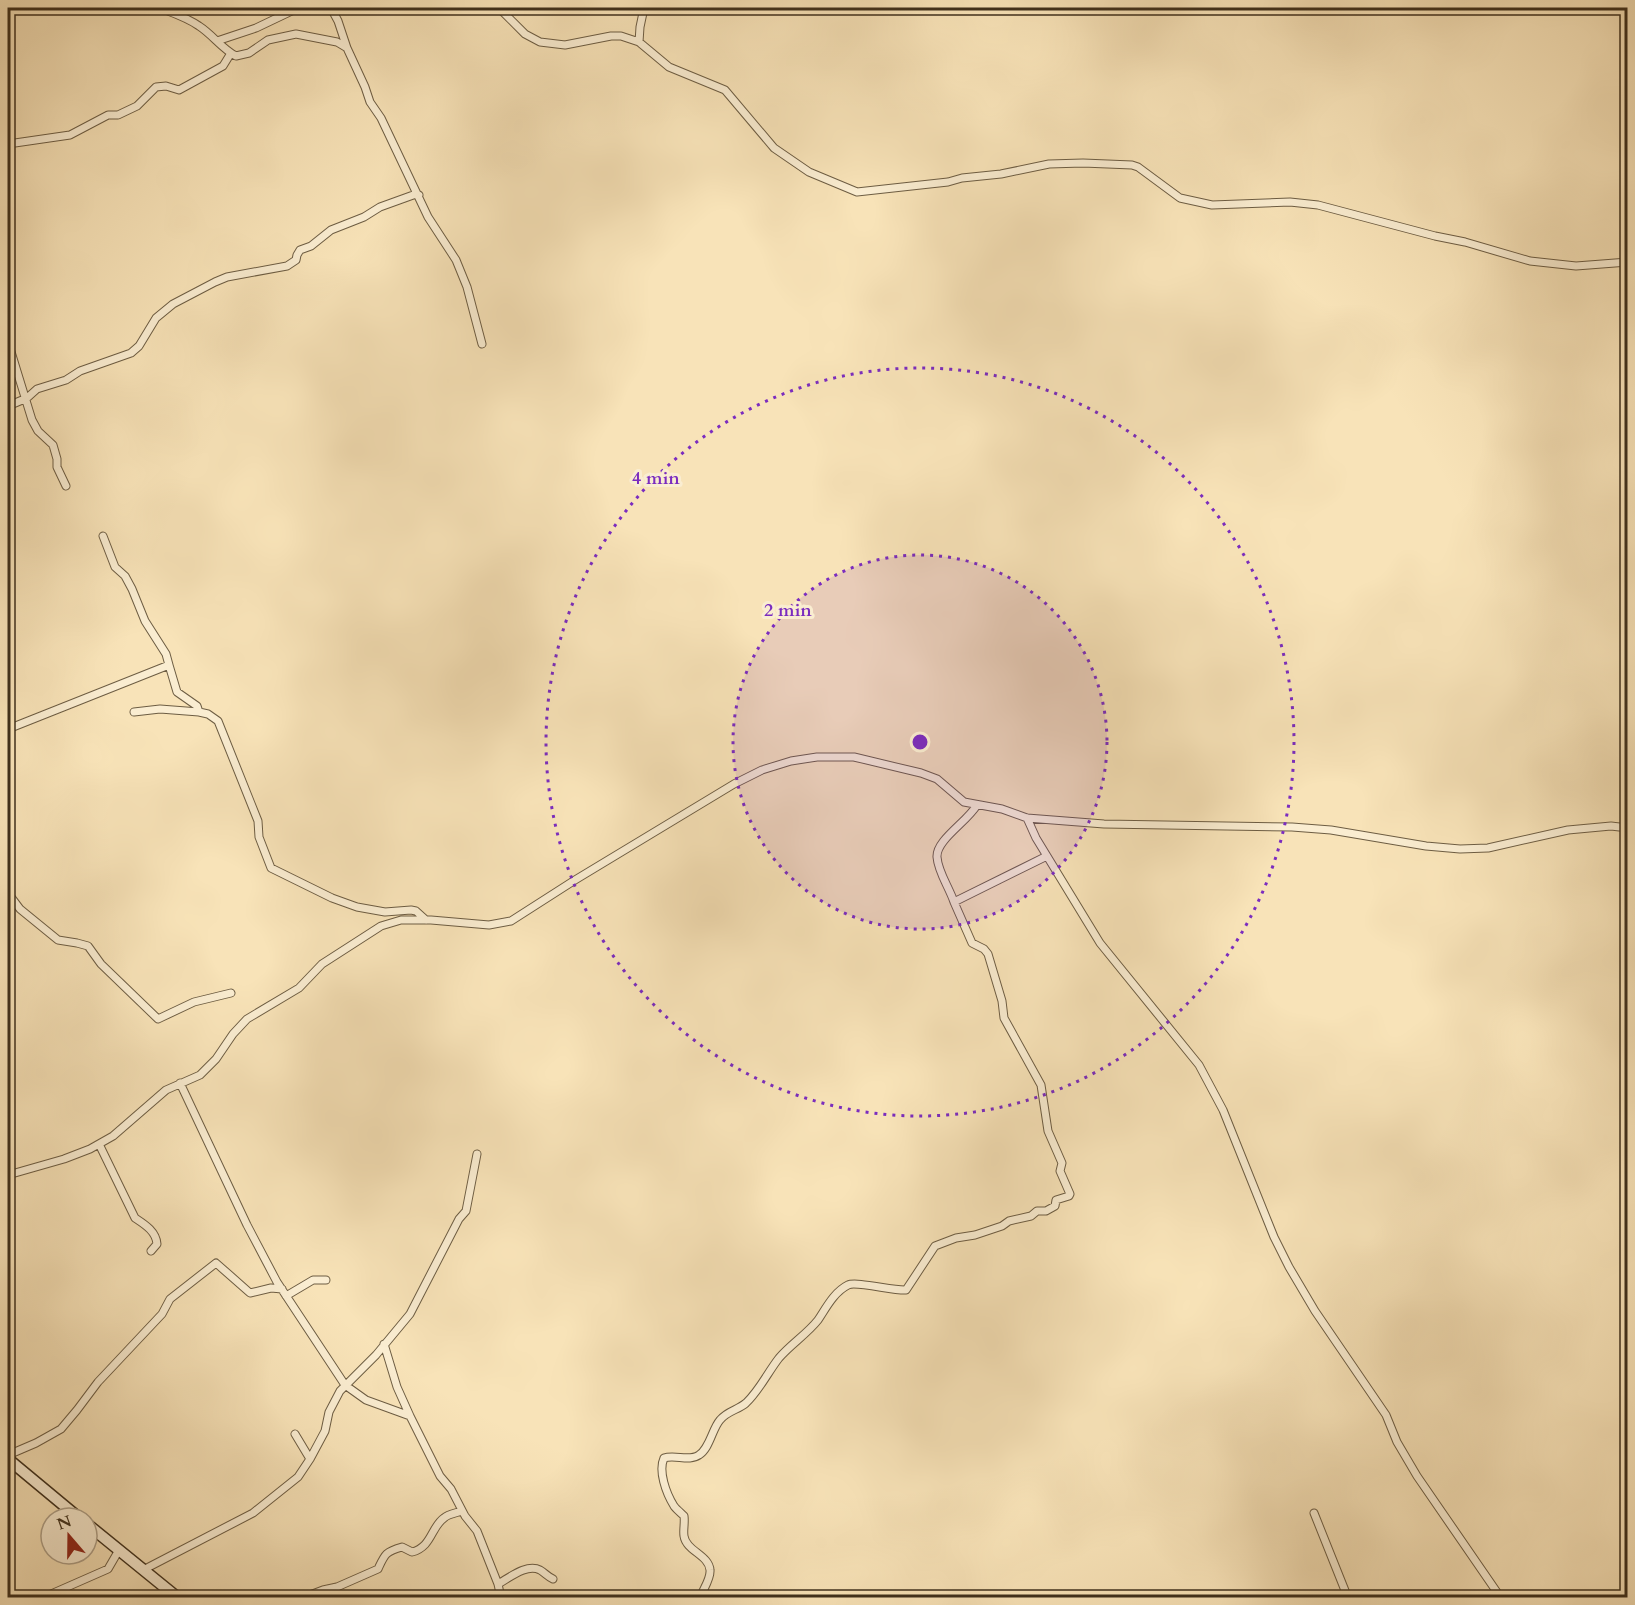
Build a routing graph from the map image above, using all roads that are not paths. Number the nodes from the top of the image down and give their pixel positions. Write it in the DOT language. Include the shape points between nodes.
graph roads {
  1 [pos="160,8"];
  2 [pos="298,8"];
  3 [pos="331,8"];
  4 [pos="499,8"];
  5 [pos="506,8"];
  6 [pos="644,8"];
  7 [pos="511,20"];
  8 [pos="217,40"];
  9 [pos="639,42"];
  10 [pos="347,48"];
  11 [pos="231,53"];
  12 [pos="8,144"];
  13 [pos="419,195"];
  14 [pos="1628,262"];
  15 [pos="8,342"];
  16 [pos="482,344"];
  17 [pos="27,398"];
  18 [pos="8,406"];
  19 [pos="66,486"];
  20 [pos="104,536"];
  21 [pos="169,665"];
  22 [pos="134,712"];
  23 [pos="199,712"];
  24 [pos="8,729"];
  25 [pos="977,805"];
  26 [pos="1027,818"];
  27 [pos="1628,828"];
  28 [pos="1047,856"];
  29 [pos="8,893"];
  30 [pos="954,902"];
  31 [pos="426,920"];
  32 [pos="231,993"];
  33 [pos="180,1083"];
  34 [pos="99,1144"];
  35 [pos="477,1154"];
  36 [pos="8,1175"];
  37 [pos="151,1251"];
  38 [pos="326,1280"];
  39 [pos="282,1288"];
  40 [pos="286,1296"];
  41 [pos="384,1344"];
  42 [pos="345,1385"];
  43 [pos="410,1416"];
  44 [pos="295,1434"];
  45 [pos="8,1457"];
  46 [pos="310,1460"];
  47 [pos="65,1506"];
  48 [pos="462,1511"];
  49 [pos="1314,1513"];
  50 [pos="99,1534"];
  51 [pos="119,1550"];
  52 [pos="143,1570"];
  53 [pos="553,1579"];
  54 [pos="498,1584"];
  55 [pos="1349,1597"];
  56 [pos="42,1598"];
  57 [pos="178,1598"];
  58 [pos="302,1598"];
  59 [pos="501,1598"];
  60 [pos="700,1598"];
  61 [pos="1500,1598"];
  1 -- 8 [label="street" via="199,26"];
  2 -- 8 [label="street" via="256,28"];
  3 -- 10 [label="street"];
  4 -- 7 [label="street"];
  5 -- 7 [label="street"];
  6 -- 9 [label="street"];
  7 -- 9 [label="street" via="540,42 565,45 621,36"];
  8 -- 11 [label="street"];
  9 -- 14 [label="street" via="669,67 724,90 774,148 808,172 857,192 948,182 1049,164 1132,165 1180,198 1212,205 1318,205 1530,261 1576,266"];
  10 -- 11 [label="street" via="337,42 296,34 268,40 249,53"];
  10 -- 13 [label="street" via="370,102"];
  11 -- 12 [label="street" via="223,66 179,90 156,87 137,106 108,115 70,135"];
  13 -- 16 [label="street" via="467,286"];
  13 -- 17 [label="street" via="392,202 331,230 300,250 296,260 287,266 227,277 182,299 156,318 139,346 130,353 80,371 66,381 37,389"];
  15 -- 17 [label="street"];
  17 -- 18 [label="street"];
  17 -- 19 [label="street" via="38,430 53,445"];
  20 -- 21 [label="street" via="115,567 125,576"];
  21 -- 23 [label="street" via="177,692 197,706"];
  21 -- 24 [label="street"];
  22 -- 23 [label="street"];
  23 -- 31 [label="street" via="218,721 258,821 259,837 271,868 357,907 385,912 411,910"];
  25 -- 26 [label="street" via="1002,808"];
  25 -- 30 [label="street" via="939,845 937,857"];
  25 -- 31 [label="street" via="964,802 937,779 887,764 854,757 791,761 734,784 511,921 489,925"];
  26 -- 27 [label="street" via="1104,824 1292,827 1461,849 1488,848 1568,830"];
  26 -- 28 [label="street"];
  28 -- 30 [label="street"];
  28 -- 61 [label="street" via="1100,943 1199,1065 1223,1110 1289,1267 1386,1415 1417,1476"];
  29 -- 32 [label="street" via="20,909 58,940 88,946 101,964 158,1019 194,1002"];
  30 -- 60 [label="street" via="968,937 988,954 1004,1018 1041,1085 1048,1131 1070,1194 1056,1200 1046,1211 935,1246 906,1290 846,1286 816,1323 780,1357 747,1402 722,1417 704,1451 689,1458 664,1458 663,1476 674,1506 684,1516 683,1535 710,1570"];
  31 -- 33 [label="street" via="401,920 381,926 322,964 299,988 247,1019 200,1075"];
  33 -- 34 [label="street"];
  33 -- 39 [label="street"];
  34 -- 36 [label="street"];
  34 -- 37 [label="street" via="135,1218 156,1238 157,1244"];
  35 -- 41 [label="street" via="466,1211 410,1314"];
  38 -- 40 [label="street" via="310,1281"];
  39 -- 40 [label="street"];
  39 -- 45 [label="street" via="250,1293 216,1263 170,1299 162,1314 98,1382 61,1429"];
  40 -- 42 [label="street"];
  41 -- 42 [label="street"];
  41 -- 43 [label="street"];
  42 -- 43 [label="street" via="366,1400"];
  42 -- 46 [label="street" via="329,1412 326,1431"];
  43 -- 48 [label="street"];
  44 -- 46 [label="street"];
  45 -- 47 [label="main road"];
  46 -- 52 [label="street" via="298,1477 253,1513"];
  48 -- 54 [label="street" via="477,1531"];
  48 -- 58 [label="street" via="444,1517 416,1551 402,1547 388,1551 378,1569"];
  49 -- 55 [label="street"];
  50 -- 51 [label="main road"];
  51 -- 52 [label="main road"];
  51 -- 56 [label="street" via="108,1569"];
  52 -- 57 [label="main road"];
  53 -- 54 [label="street" via="532,1568"];
  54 -- 59 [label="street"];
}
